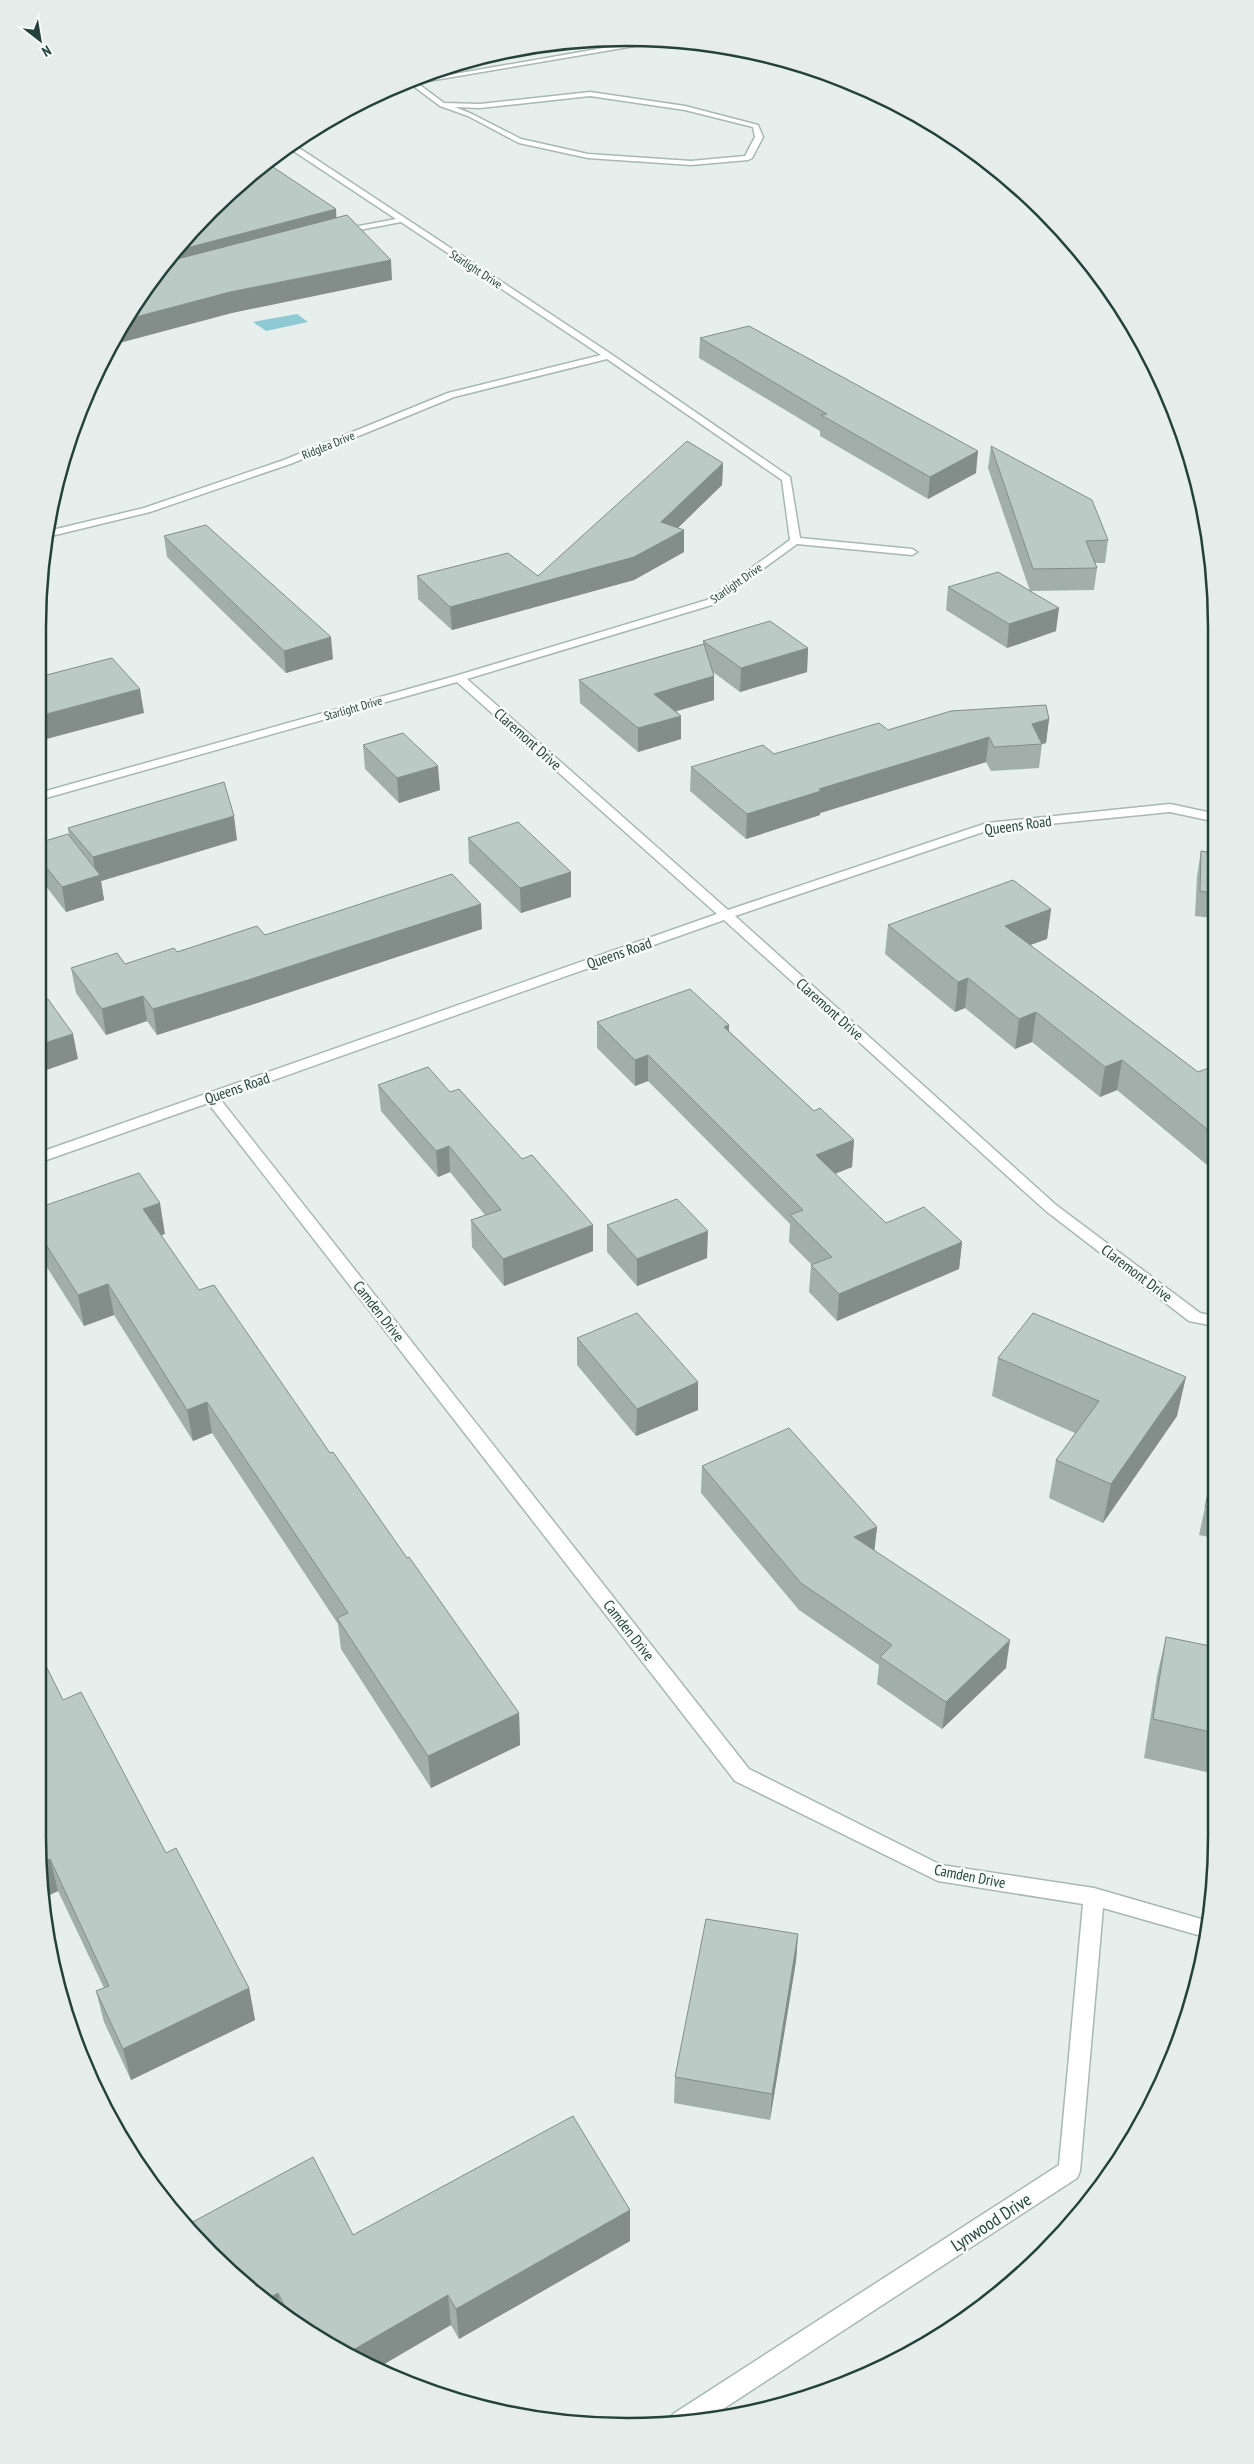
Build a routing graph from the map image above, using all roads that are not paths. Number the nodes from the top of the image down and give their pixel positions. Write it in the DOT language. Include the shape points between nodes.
graph roads {
  1 [pos="625,46"];
  2 [pos="439,78"];
  3 [pos="417,86"];
  4 [pos="442,105"];
  5 [pos="296,150"];
  6 [pos="402,220"];
  7 [pos="331,234"];
  8 [pos="608,356"];
  9 [pos="54,533"];
  10 [pos="795,541"];
  11 [pos="912,552"];
  12 [pos="459,678"];
  13 [pos="46,795"];
  14 [pos="1208,816"];
  15 [pos="726,915"];
  16 [pos="211,1097"];
  17 [pos="46,1155"];
  18 [pos="1208,1320"];
  19 [pos="1094,1897"];
  20 [pos="1201,1927"];
  21 [pos="693,2414"];
  1 -- 2 [label="street"];
  3 -- 4 [label="street"];
  4 -- 4 [label="street" via="470,115 519,141 588,156 691,163 748,158 759,137 756,126 685,108 590,94 480,106"];
  5 -- 6 [label="street, Starlight Drive"];
  6 -- 7 [label="street"];
  6 -- 8 [label="street, Starlight Drive"];
  8 -- 9 [label="street, Ridglea Drive" via="450,395 287,462 147,510"];
  8 -- 10 [label="street, Starlight Drive" via="787,479"];
  10 -- 11 [label="street"];
  10 -- 12 [label="street, Starlight Drive" via="711,602"];
  12 -- 13 [label="street, Starlight Drive"];
  12 -- 15 [label="street, Claremont Drive"];
  14 -- 15 [label="street, Queens Road" via="1170,808 988,827"];
  15 -- 16 [label="street, Queens Road"];
  15 -- 18 [label="street, Claremont Drive" via="1051,1208 1195,1317"];
  16 -- 17 [label="street, Queens Road"];
  16 -- 19 [label="street, Camden Drive" via="742,1775 938,1873"];
  19 -- 20 [label="street, Camden Drive"];
  19 -- 21 [label="street, Lynwood Drive" via="1069,2171"];
}
